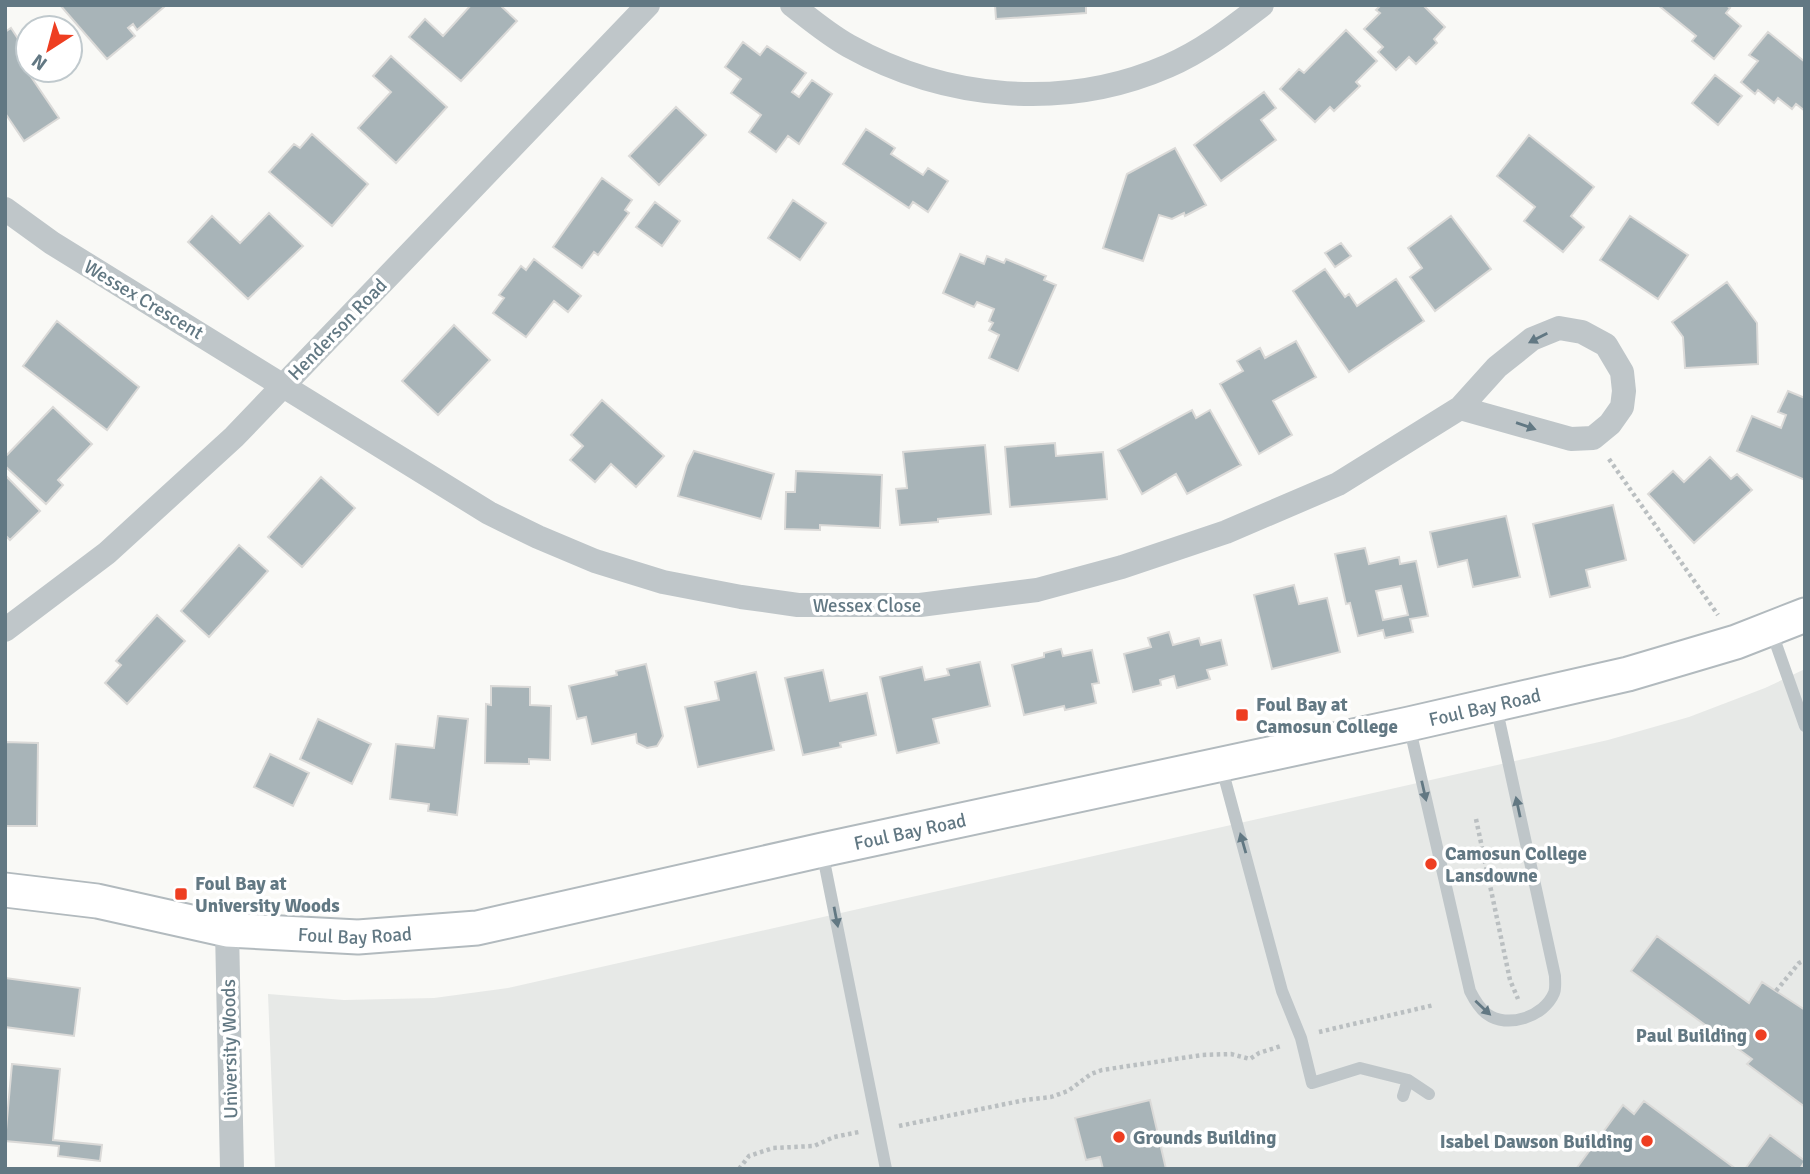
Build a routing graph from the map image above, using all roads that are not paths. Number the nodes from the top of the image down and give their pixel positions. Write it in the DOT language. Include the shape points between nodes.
graph roads {
  1 [pos="648,5"];
  2 [pos="792,5"];
  3 [pos="1262,5"];
  4 [pos="5,209"];
  5 [pos="284,385"];
  6 [pos="1460,408"];
  7 [pos="1805,615"];
  8 [pos="5,630"];
  9 [pos="1771,630"];
  10 [pos="1495,704"];
  11 [pos="1409,724"];
  12 [pos="1805,726"];
  13 [pos="1221,765"];
  14 [pos="822,850"];
  15 [pos="5,890"];
  16 [pos="227,930"];
  17 [pos="1408,1080"];
  18 [pos="1429,1094"];
  19 [pos="1403,1096"];
  20 [pos="232,1169"];
  21 [pos="886,1169"];
  1 -- 5 [label="street, Henderson Road"];
  2 -- 3 [label="street" via="848,46 926,80 1006,95 1105,89 1168,66 1219,38"];
  4 -- 5 [label="street, Wessex Crescent" via="52,243"];
  5 -- 6 [label="street, Wessex Close" via="489,513 538,537 663,582 798,605 920,606 1037,590 1122,567 1226,532 1338,484"];
  5 -- 8 [label="street, Henderson Road" via="107,553"];
  6 -- 6 [label="street, Wessex Close, one-way" via="1571,439 1593,438 1622,407 1622,372 1606,345 1582,332 1559,328 1532,339"];
  7 -- 9 [label="main road, Foul Bay Road"];
  9 -- 10 [label="main road, Foul Bay Road" via="1628,674"];
  9 -- 12 [label="lane"];
  10 -- 11 [label="main road, Foul Bay Road"];
  11 -- 10 [label="lane, one-way" via="1470,991 1488,1015 1508,1022 1527,1018 1542,1009 1555,992 1555,976"];
  11 -- 13 [label="main road, Foul Bay Road"];
  13 -- 14 [label="main road, Foul Bay Road"];
  17 -- 13 [label="lane, one-way" via="1360,1068 1312,1083 1282,991"];
  14 -- 16 [label="main road, Foul Bay Road" via="477,928 359,937"];
  14 -- 21 [label="lane, one-way"];
  15 -- 16 [label="main road, Foul Bay Road" via="97,901"];
  16 -- 20 [label="street, University Woods"];
  17 -- 18 [label="lane"];
  17 -- 19 [label="lane"];
}
